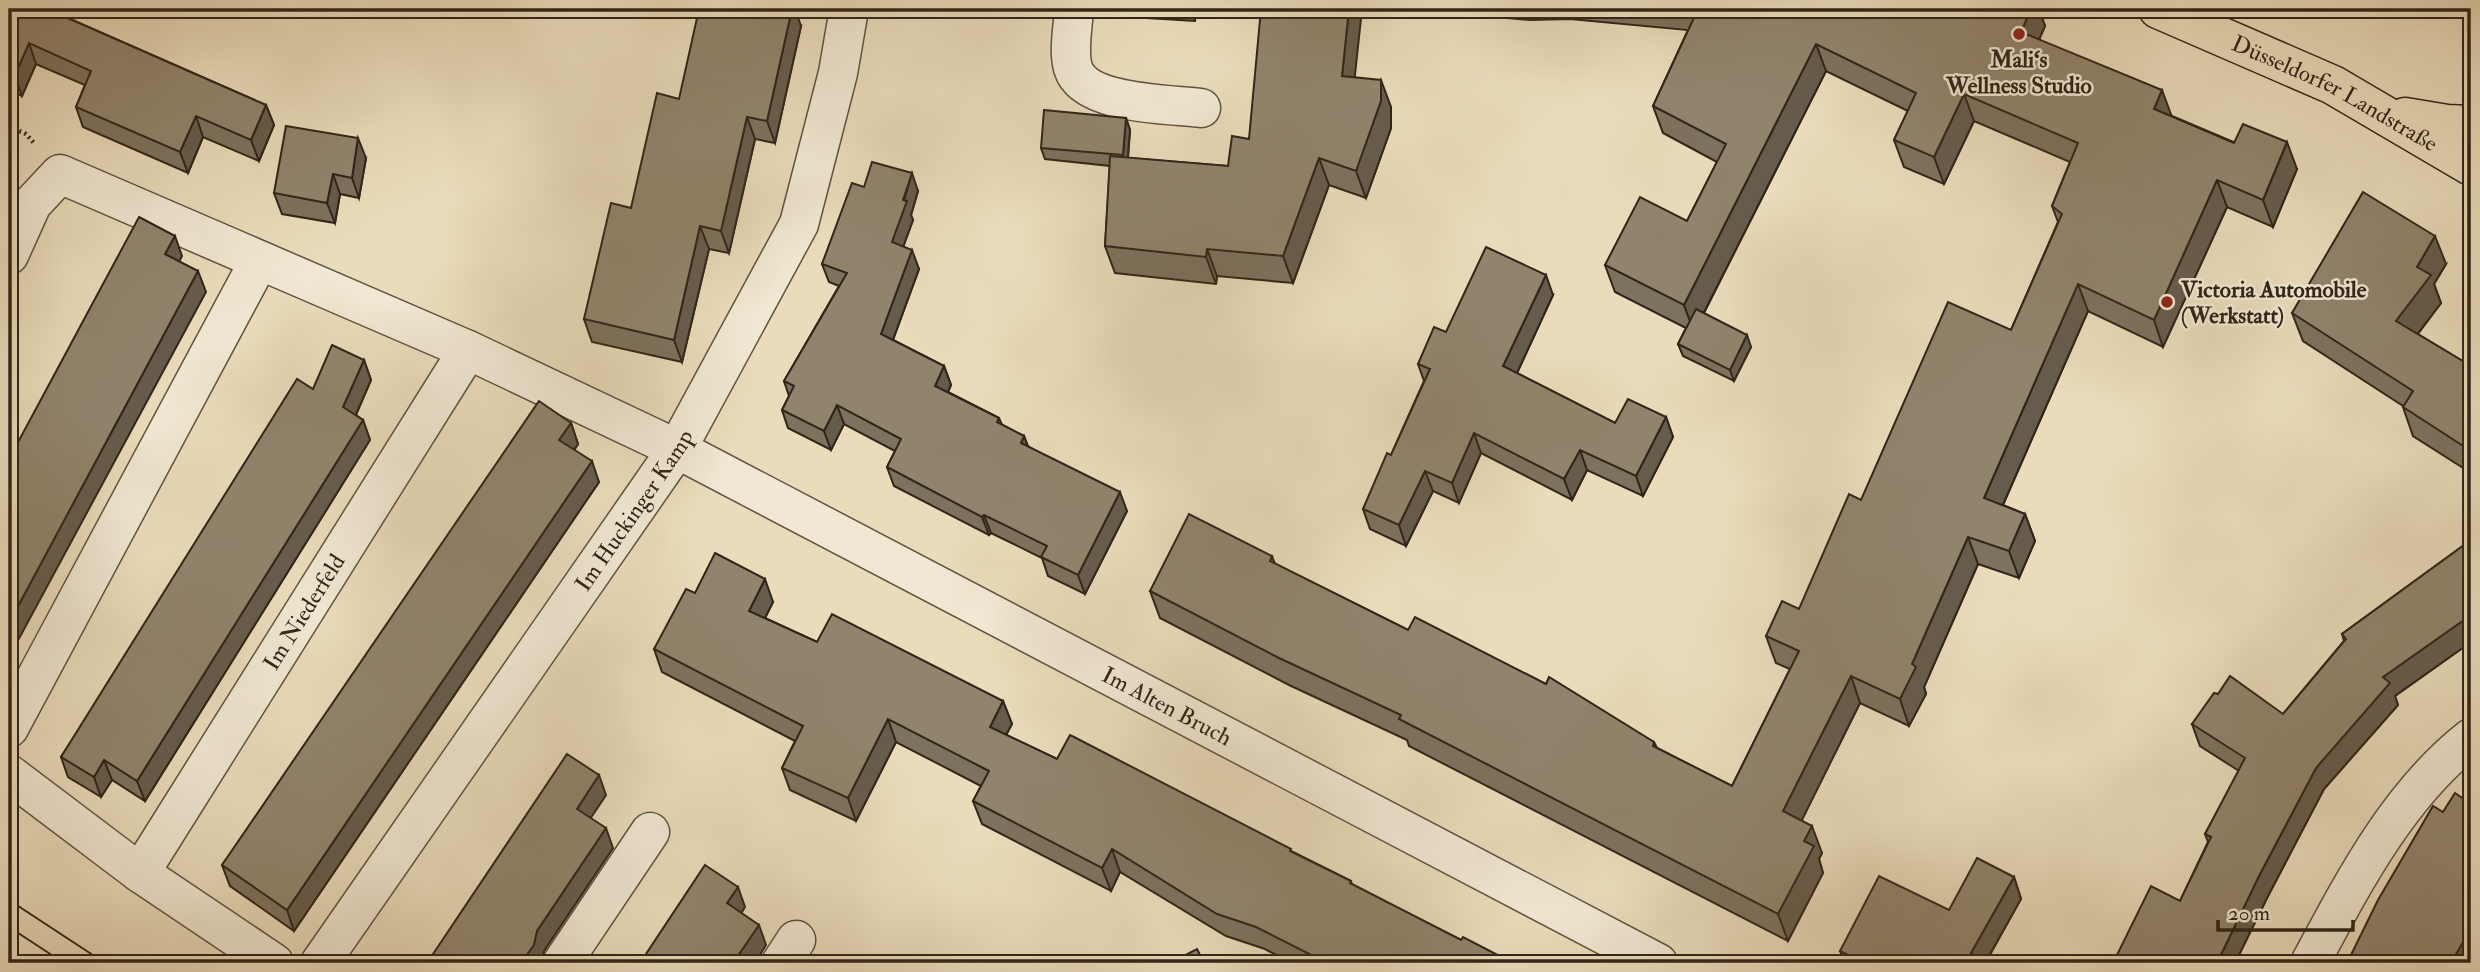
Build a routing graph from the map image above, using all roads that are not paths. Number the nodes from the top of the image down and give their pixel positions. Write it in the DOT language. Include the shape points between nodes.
graph roads {
  1 [pos="849,9"];
  2 [pos="1074,9"];
  3 [pos="2158,9"];
  4 [pos="1202,108"];
  5 [pos="2386,114"];
  6 [pos="2471,125"];
  7 [pos="2471,166"];
  8 [pos="9,255"];
  9 [pos="259,261"];
  10 [pos="468,350"];
  11 [pos="677,449"];
  12 [pos="9,728"];
  13 [pos="2471,738"];
  14 [pos="9,774"];
  15 [pos="650,832"];
  16 [pos="140,873"];
  17 [pos="274,963"];
  18 [pos="320,963"];
  19 [pos="562,963"];
  20 [pos="1658,963"];
  21 [pos="2311,963"];
  1 -- 11 [label="street, Im Huckinger Kamp" via="838,73 799,224"];
  2 -- 4 [label="street" via="1072,65 1077,78 1093,91"];
  3 -- 5 [label="main road, Düsseldorfer Landstraße" via="2333,85"];
  5 -- 6 [label="main road"];
  5 -- 7 [label="main road, Düsseldorfer Landstraße"];
  8 -- 9 [label="street" via="32,204 60,174"];
  9 -- 10 [label="street"];
  9 -- 12 [label="street"];
  10 -- 11 [label="street"];
  10 -- 16 [label="street, Im Niederfeld"];
  11 -- 18 [label="street, Im Huckinger Kamp"];
  11 -- 20 [label="street, Im Alten Bruch"];
  13 -- 21 [label="street" via="2446,758 2408,803 2363,868"];
  14 -- 16 [label="street"];
  15 -- 19 [label="street"];
  16 -- 17 [label="street"];
}
